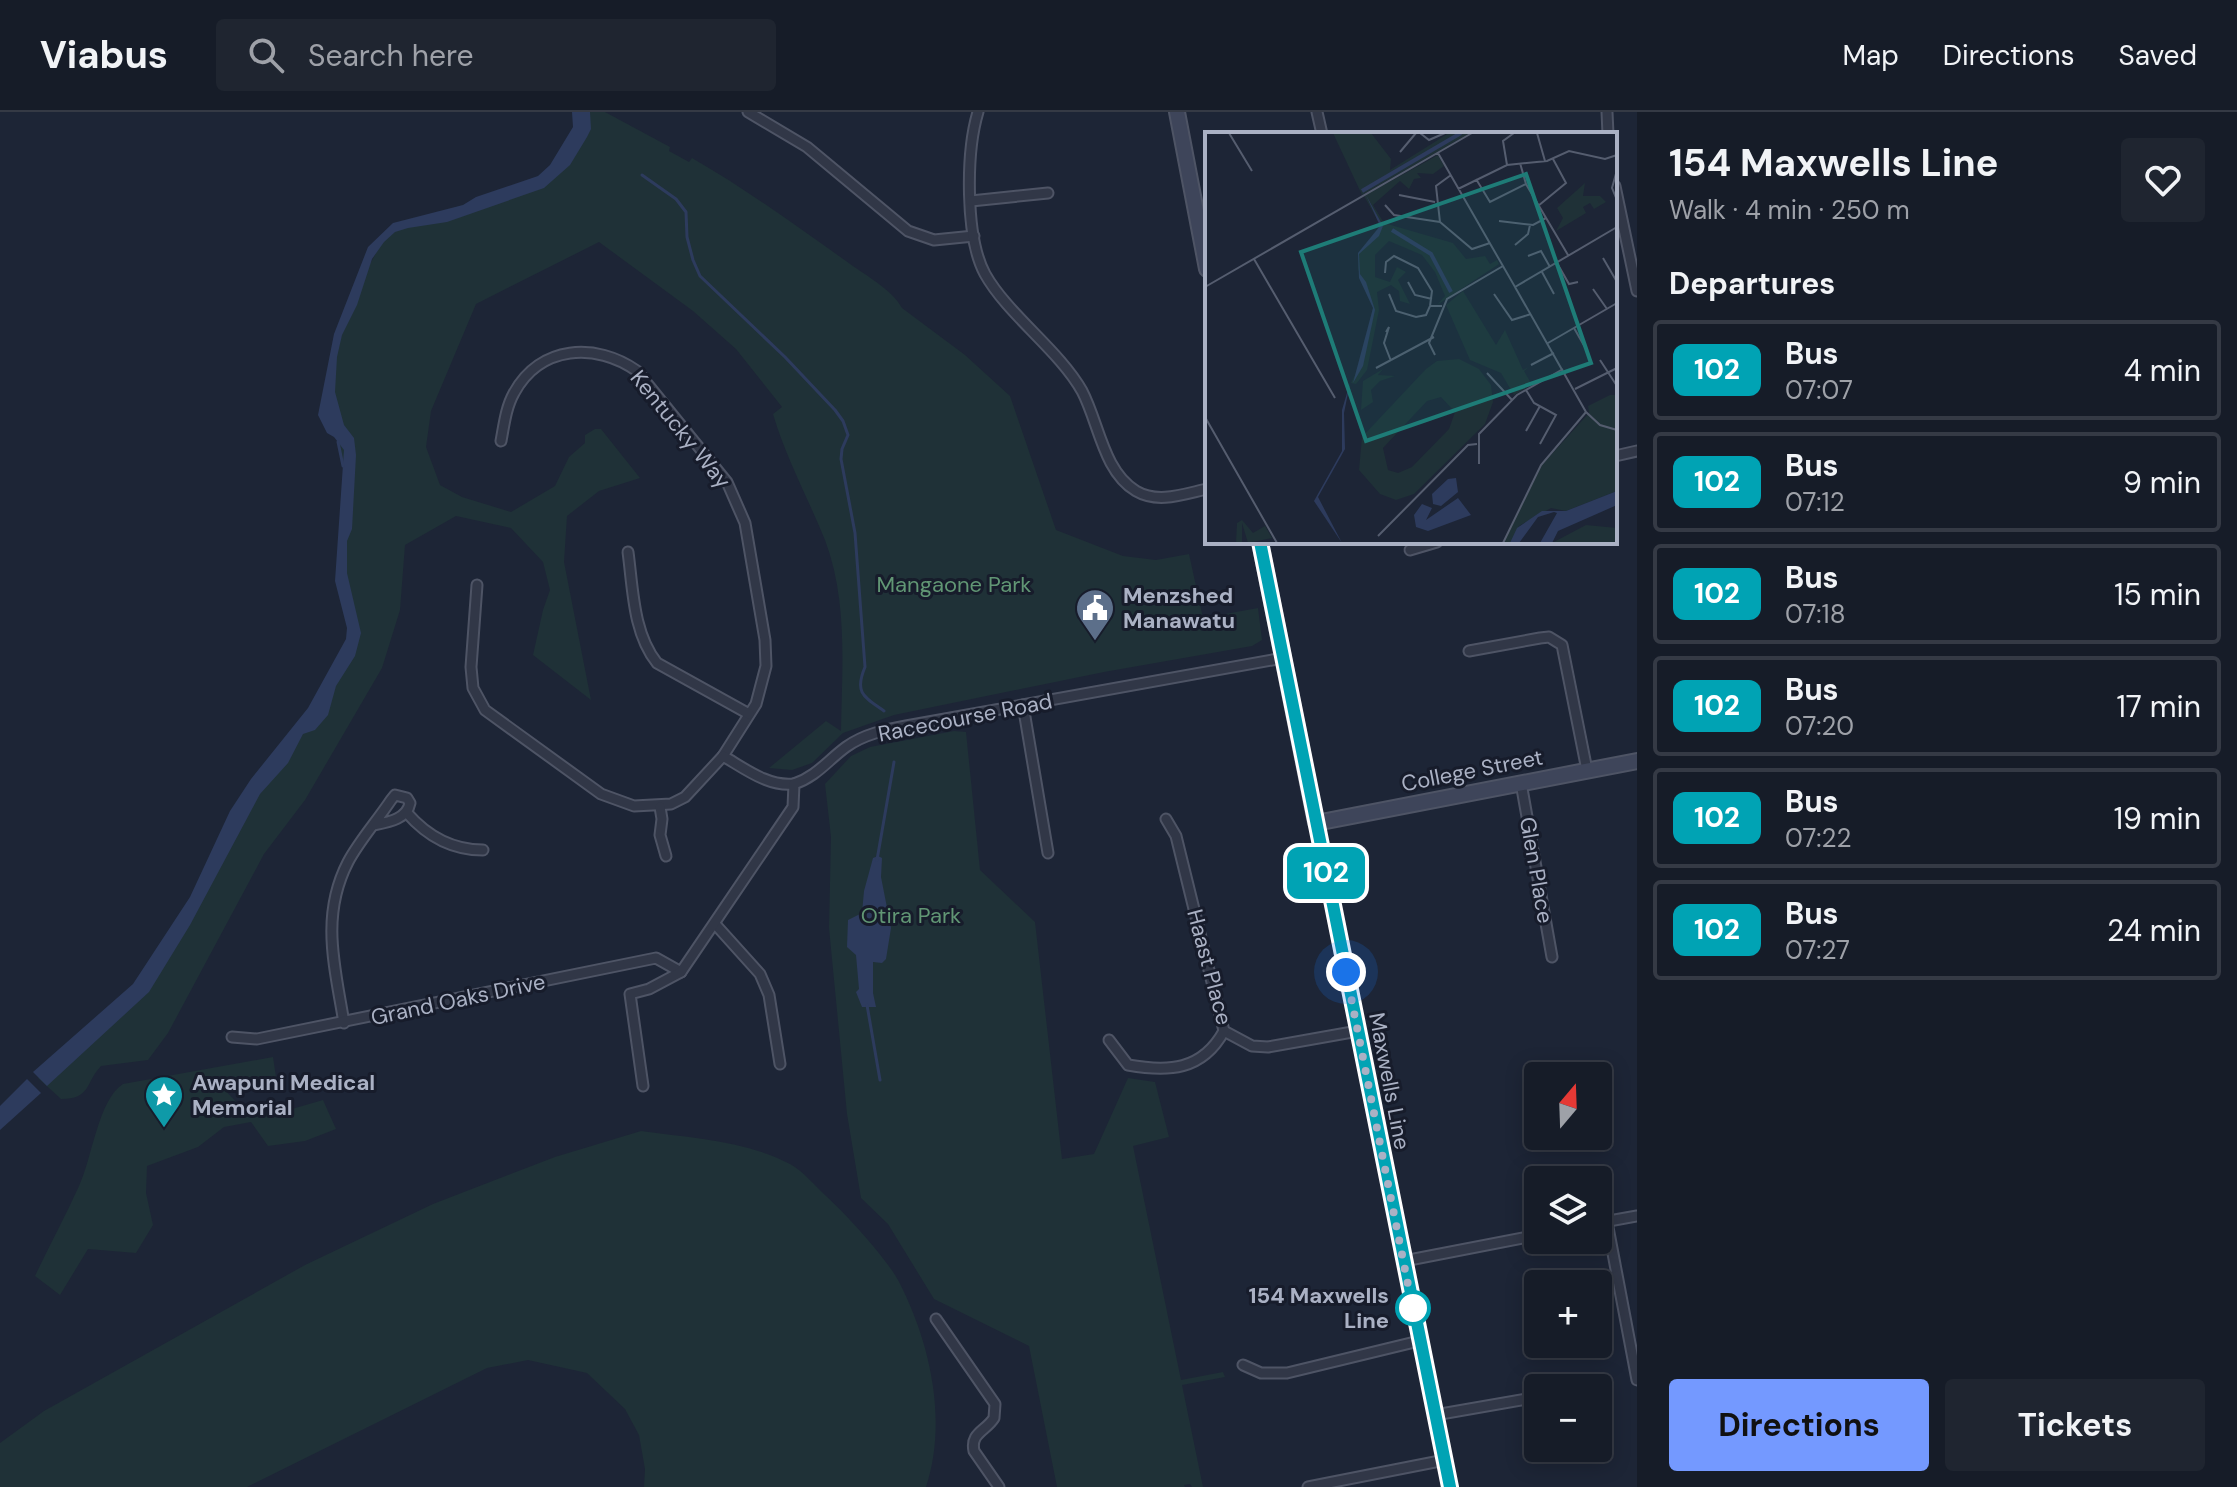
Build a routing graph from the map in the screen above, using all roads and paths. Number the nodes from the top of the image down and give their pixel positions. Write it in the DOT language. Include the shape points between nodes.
graph roads {
  1 [pos="748,112"];
  2 [pos="978,112"];
  3 [pos="1177,112"];
  4 [pos="1317,112"];
  5 [pos="1607,112"];
  6 [pos="1322,132"];
  7 [pos="1608,132"];
  8 [pos="1048,193"];
  9 [pos="1617,196"];
  10 [pos="971,201"];
  11 [pos="974,236"];
  12 [pos="1205,259"];
  13 [pos="1637,291"];
  14 [pos="501,441"];
  15 [pos="1637,451"];
  16 [pos="1617,456"];
  17 [pos="1205,489"];
  18 [pos="1260,544"];
  19 [pos="1430,544"];
  20 [pos="1410,550"];
  21 [pos="628,552"];
  22 [pos="477,585"];
  23 [pos="1469,651"];
  24 [pos="1283,658"];
  25 [pos="1023,705"];
  26 [pos="749,714"];
  27 [pos="723,756"];
  28 [pos="1637,761"];
  29 [pos="1587,770"];
  30 [pos="1521,783"];
  31 [pos="794,784"];
  32 [pos="660,807"];
  33 [pos="407,813"];
  34 [pos="1166,819"];
  35 [pos="1316,823"];
  36 [pos="374,825"];
  37 [pos="483,850"];
  38 [pos="1048,853"];
  39 [pos="666,856"];
  40 [pos="715,924"];
  41 [pos="1552,957"];
  42 [pos="681,972"];
  43 [pos="344,1023"];
  44 [pos="1224,1031"];
  45 [pos="1358,1031"];
  46 [pos="232,1037"];
  47 [pos="1109,1040"];
  48 [pos="780,1064"];
  49 [pos="643,1086"];
  50 [pos="1637,1216"];
  51 [pos="1612,1220"];
  52 [pos="1524,1238"];
  53 [pos="1610,1254"];
  54 [pos="1404,1261"];
  55 [pos="936,1319"];
  56 [pos="1419,1341"];
  57 [pos="1243,1365"];
  58 [pos="1637,1380"];
  59 [pos="1524,1399"];
  60 [pos="1435,1415"];
  61 [pos="1445,1460"];
  62 [pos="999,1487"];
  63 [pos="1308,1487"];
  64 [pos="1450,1487"];
  1 -- 11 [label="street" via="807,147 908,231 934,240"];
  2 -- 10 [label="street" via="969,156"];
  3 -- 12 [label="main road"];
  4 -- 6 [label="street"];
  5 -- 7 [label="street"];
  8 -- 10 [label="street"];
  9 -- 13 [label="street"];
  10 -- 11 [label="street"];
  11 -- 17 [label="street" via="985,273 1082,391 1122,480 1137,492 1161,498"];
  14 -- 26 [label="street, Kentucky Way" via="521,383 556,356 586,351 609,355 649,384 727,482 745,523 766,653 760,693"];
  15 -- 16 [label="street"];
  18 -- 24 [label="main road, Maxwells Line"];
  19 -- 20 [label="street"];
  21 -- 26 [label="street" via="647,651 657,663"];
  22 -- 32 [label="street" via="471,667 473,688 485,710 601,794 634,806"];
  23 -- 29 [label="street" via="1549,637 1562,645"];
  24 -- 25 [label="street, Racecourse Road"];
  24 -- 35 [label="main road, Maxwells Line"];
  25 -- 31 [label="street, Racecourse Road" via="869,735"];
  25 -- 38 [label="street"];
  26 -- 27 [label="street, Kentucky Way"];
  27 -- 31 [label="street" via="764,779"];
  27 -- 32 [label="street, Kentucky Way" via="685,797"];
  28 -- 29 [label="main road, College Street"];
  29 -- 30 [label="main road, College Street"];
  30 -- 35 [label="main road, College Street"];
  30 -- 41 [label="street, Glen Place"];
  31 -- 40 [label="street" via="793,807"];
  32 -- 39 [label="street"];
  33 -- 36 [label="street"];
  33 -- 36 [label="street" via="407,798 395,795"];
  33 -- 37 [label="street" via="438,839 463,850"];
  34 -- 44 [label="street, Haast Place" via="1176,836"];
  35 -- 45 [label="street, Maxwells Line"];
  36 -- 43 [label="street" via="349,859 331,913 331,950"];
  40 -- 42 [label="street"];
  40 -- 48 [label="street" via="760,974 769,995"];
  42 -- 43 [label="street, Grand Oaks Drive" via="656,958"];
  42 -- 49 [label="street" via="630,994"];
  43 -- 46 [label="street, Grand Oaks Drive" via="257,1039"];
  44 -- 45 [label="street, Haast Place" via="1252,1046 1268,1047"];
  44 -- 47 [label="street" via="1199,1059 1156,1069 1128,1065"];
  45 -- 54 [label="street, Maxwells Line"];
  50 -- 51 [label="street"];
  52 -- 54 [label="street"];
  53 -- 58 [label="street"];
  54 -- 56 [label="street, Maxwells Line"];
  55 -- 62 [label="street" via="995,1404 994,1418 972,1445"];
  56 -- 57 [label="street" via="1287,1373 1261,1373"];
  56 -- 60 [label="street, Maxwells Line"];
  59 -- 60 [label="street"];
  60 -- 61 [label="street, Maxwells Line"];
  61 -- 63 [label="street"];
  61 -- 64 [label="street, Maxwells Line"];
}
